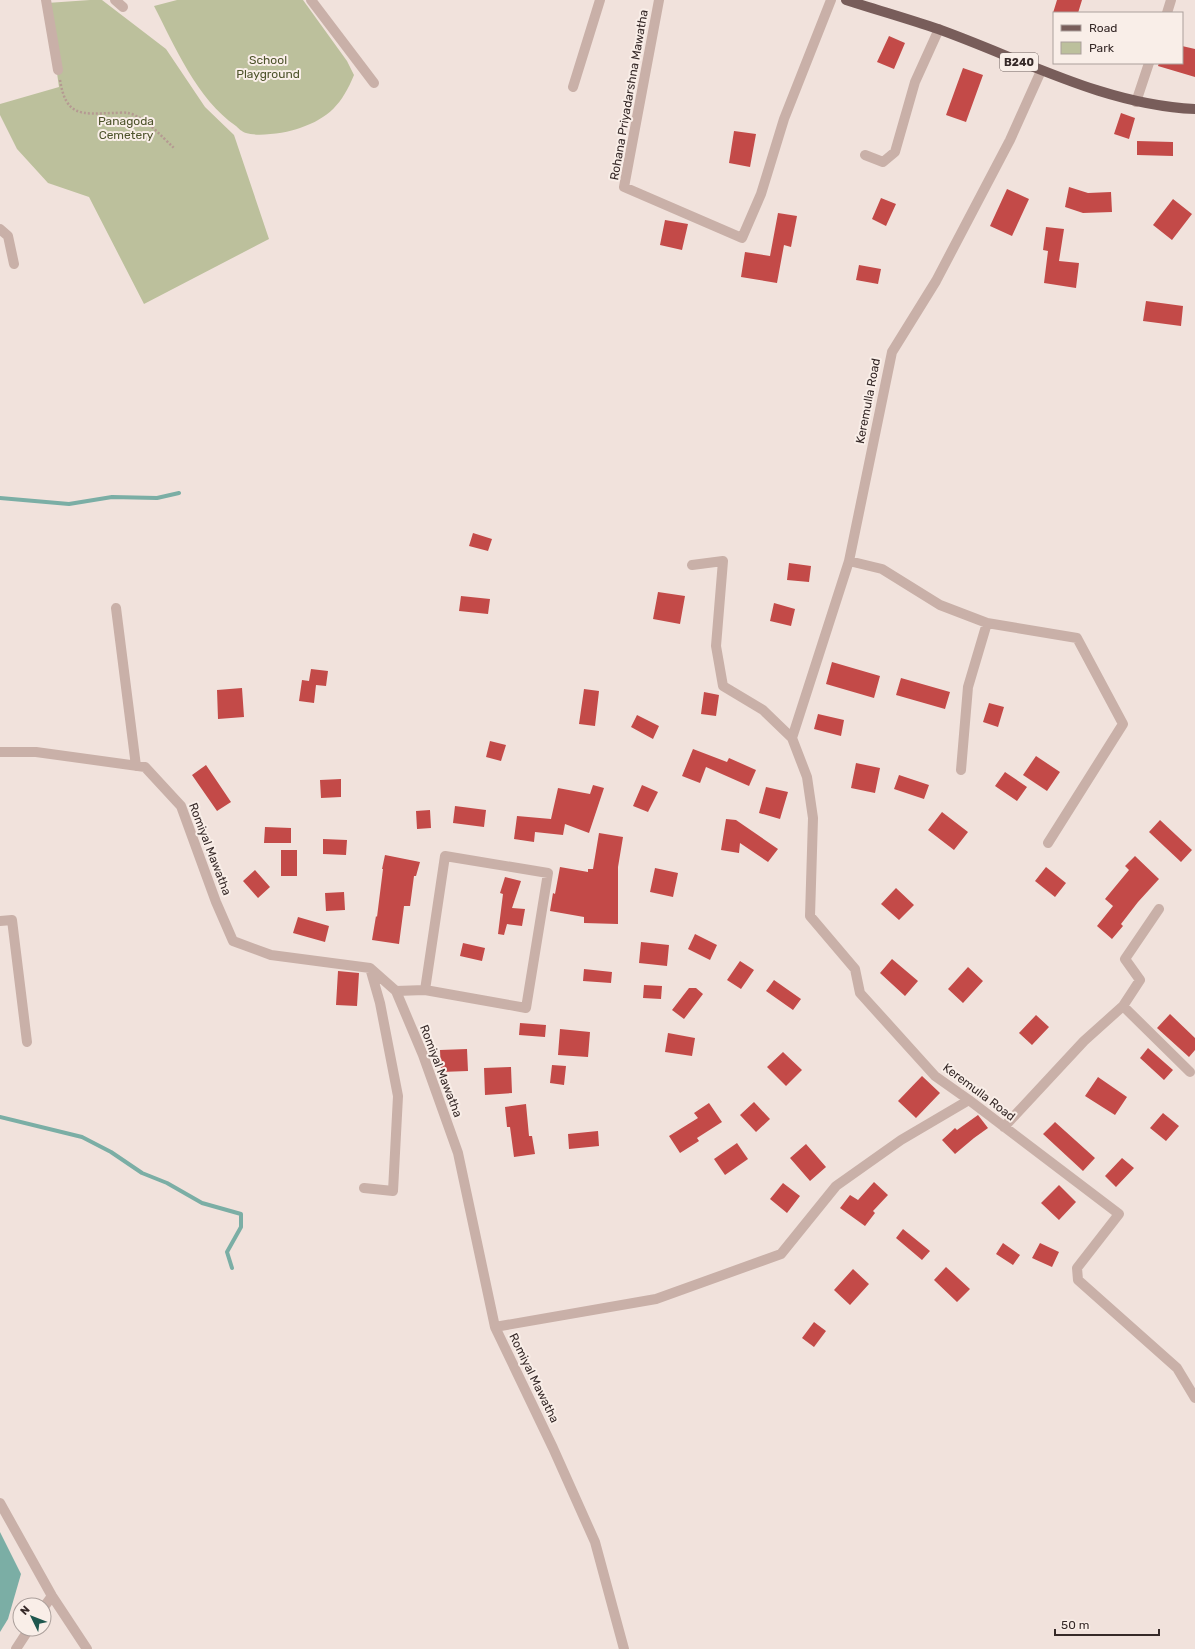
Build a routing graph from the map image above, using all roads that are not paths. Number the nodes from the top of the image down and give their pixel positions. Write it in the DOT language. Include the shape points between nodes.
graph roads {
  1 [pos="46,0"];
  2 [pos="311,0"];
  3 [pos="600,0"];
  4 [pos="659,0"];
  5 [pos="831,0"];
  6 [pos="846,0"];
  7 [pos="1171,0"];
  8 [pos="1167,12"];
  9 [pos="938,29"];
  10 [pos="1149,64"];
  11 [pos="58,70"];
  12 [pos="1041,71"];
  13 [pos="374,83"];
  14 [pos="573,88"];
  15 [pos="1136,102"];
  16 [pos="1195,109"];
  17 [pos="865,155"];
  18 [pos="0,229"];
  19 [pos="14,264"];
  20 [pos="849,561"];
  21 [pos="692,565"];
  22 [pos="116,608"];
  23 [pos="987,623"];
  24 [pos="792,738"];
  25 [pos="0,752"];
  26 [pos="136,766"];
  27 [pos="961,770"];
  28 [pos="1048,843"];
  29 [pos="1159,909"];
  30 [pos="0,921"];
  31 [pos="370,968"];
  32 [pos="425,990"];
  33 [pos="396,991"];
  34 [pos="1123,1006"];
  35 [pos="27,1042"];
  36 [pos="1190,1072"];
  37 [pos="969,1100"];
  38 [pos="1004,1127"];
  39 [pos="364,1188"];
  40 [pos="495,1327"];
  41 [pos="1195,1398"];
  42 [pos="0,1503"];
  43 [pos="52,1596"];
  44 [pos="24,1637"];
  45 [pos="16,1649"];
  46 [pos="87,1649"];
  47 [pos="624,1649"];
  1 -- 11 [label="street"];
  2 -- 13 [label="street"];
  3 -- 14 [label="street"];
  4 -- 5 [label="street, Rohana Priyadarshna Mawatha" via="624,187 742,238 761,194 784,119"];
  6 -- 9 [label="main road, B240"];
  7 -- 8 [label="street"];
  9 -- 12 [label="main road, B240"];
  9 -- 17 [label="street" via="915,82 895,152 883,162"];
  10 -- 15 [label="street"];
  12 -- 15 [label="main road, B240"];
  12 -- 20 [label="street, Keremulla Road" via="1010,140 936,280 892,352"];
  15 -- 16 [label="main road, B240"];
  18 -- 19 [label="street" via="8,236"];
  20 -- 23 [label="street" via="882,569 940,605"];
  20 -- 24 [label="street, Keremulla Road"];
  21 -- 24 [label="street, Keremulla Road" via="724,561 716,646 723,686 763,710"];
  22 -- 26 [label="street"];
  23 -- 27 [label="street" via="968,687"];
  23 -- 28 [label="street" via="1077,638 1123,724"];
  24 -- 37 [label="street, Keremulla Road" via="807,777 813,818 810,916 855,969 860,993 935,1076"];
  25 -- 26 [label="street, Romiyal Mawatha" via="36,752"];
  26 -- 31 [label="street, Romiyal Mawatha" via="145,767 181,806 233,941 271,955"];
  29 -- 34 [label="street" via="1125,959 1140,980"];
  30 -- 35 [label="street" via="12,920"];
  31 -- 33 [label="street, Romiyal Mawatha"];
  31 -- 39 [label="street" via="380,1003 398,1096 393,1191"];
  32 -- 32 [label="street" via="526,1008 548,873 445,856"];
  32 -- 33 [label="street"];
  33 -- 40 [label="street, Romiyal Mawatha" via="423,1055 458,1153"];
  34 -- 36 [label="street"];
  34 -- 38 [label="street" via="1084,1041"];
  37 -- 38 [label="street, Keremulla Road"];
  37 -- 40 [label="street" via="901,1140 836,1186 781,1254 656,1299"];
  38 -- 41 [label="street, Keremulla Road" via="1119,1214 1077,1268 1078,1280 1178,1368"];
  40 -- 47 [label="street, Romiyal Mawatha" via="596,1542"];
  42 -- 43 [label="street"];
  43 -- 46 [label="street"];
  44 -- 45 [label="street"];
}
